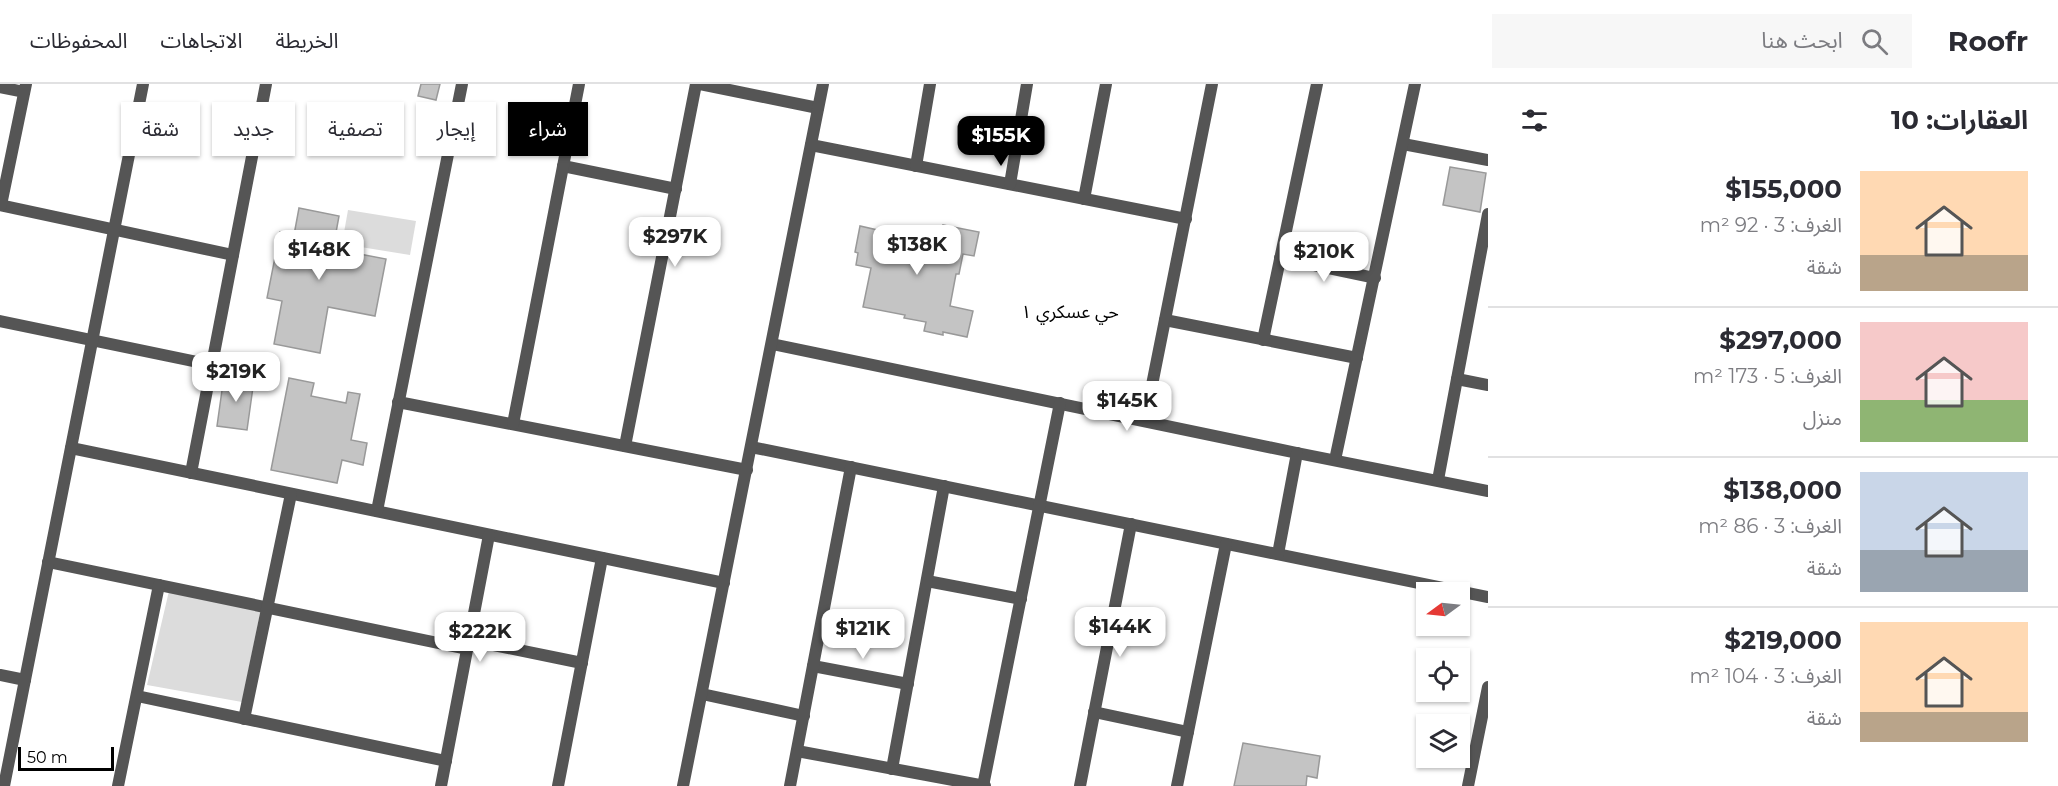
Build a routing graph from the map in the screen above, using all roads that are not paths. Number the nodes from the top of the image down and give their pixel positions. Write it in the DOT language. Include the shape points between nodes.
graph roads {
  1 [pos="143,84"];
  2 [pos="266,84"];
  3 [pos="462,84"];
  4 [pos="579,84"];
  5 [pos="698,84"];
  6 [pos="823,84"];
  7 [pos="930,84"];
  8 [pos="1027,84"];
  9 [pos="1106,84"];
  10 [pos="1212,84"];
  11 [pos="1317,84"];
  12 [pos="1415,84"];
  13 [pos="0,87"];
  14 [pos="25,88"];
  15 [pos="818,108"];
  16 [pos="1403,144"];
  17 [pos="811,145"];
  18 [pos="1488,160"];
  19 [pos="563,166"];
  20 [pos="916,166"];
  21 [pos="1010,184"];
  22 [pos="676,189"];
  23 [pos="1084,199"];
  24 [pos="1,205"];
  25 [pos="1488,214"];
  26 [pos="1186,219"];
  27 [pos="114,230"];
  28 [pos="233,255"];
  29 [pos="1280,258"];
  30 [pos="1375,278"];
  31 [pos="1475,282"];
  32 [pos="1488,285"];
  33 [pos="1165,320"];
  34 [pos="0,321"];
  35 [pos="93,340"];
  36 [pos="1263,340"];
  37 [pos="772,344"];
  38 [pos="1357,358"];
  39 [pos="212,365"];
  40 [pos="1457,380"];
  41 [pos="1488,385"];
  42 [pos="398,402"];
  43 [pos="1060,403"];
  44 [pos="1145,420"];
  45 [pos="513,424"];
  46 [pos="625,446"];
  47 [pos="751,447"];
  48 [pos="71,448"];
  49 [pos="1297,453"];
  50 [pos="1335,460"];
  51 [pos="851,467"];
  52 [pos="747,470"];
  53 [pos="191,473"];
  54 [pos="1437,480"];
  55 [pos="944,486"];
  56 [pos="1488,491"];
  57 [pos="291,494"];
  58 [pos="1040,506"];
  59 [pos="377,511"];
  60 [pos="1131,524"];
  61 [pos="489,535"];
  62 [pos="1226,544"];
  63 [pos="1278,554"];
  64 [pos="602,558"];
  65 [pos="48,562"];
  66 [pos="927,581"];
  67 [pos="724,583"];
  68 [pos="159,585"];
  69 [pos="1488,597"];
  70 [pos="1021,599"];
  71 [pos="267,608"];
  72 [pos="468,644"];
  73 [pos="582,663"];
  74 [pos="813,666"];
  75 [pos="0,675"];
  76 [pos="25,680"];
  77 [pos="908,684"];
  78 [pos="1488,687"];
  79 [pos="702,694"];
  80 [pos="137,696"];
  81 [pos="1094,712"];
  82 [pos="804,716"];
  83 [pos="244,719"];
  84 [pos="1188,732"];
  85 [pos="797,751"];
  86 [pos="446,761"];
  87 [pos="892,769"];
  88 [pos="4,786"];
  89 [pos="118,786"];
  90 [pos="441,786"];
  91 [pos="558,786"];
  92 [pos="683,786"];
  93 [pos="790,786"];
  94 [pos="984,786"];
  95 [pos="1080,786"];
  96 [pos="1177,786"];
  97 [pos="1468,786"];
  1 -- 27 [label="street"];
  2 -- 28 [label="street"];
  3 -- 42 [label="street"];
  4 -- 19 [label="street"];
  5 -- 15 [label="street"];
  5 -- 22 [label="street"];
  6 -- 15 [label="street"];
  7 -- 20 [label="street"];
  8 -- 21 [label="street"];
  9 -- 23 [label="street"];
  10 -- 26 [label="street"];
  11 -- 29 [label="street"];
  12 -- 16 [label="street"];
  13 -- 14 [label="street"];
  14 -- 24 [label="street"];
  15 -- 17 [label="street"];
  16 -- 18 [label="street"];
  16 -- 30 [label="street"];
  17 -- 20 [label="street"];
  17 -- 37 [label="street"];
  19 -- 22 [label="street"];
  19 -- 45 [label="street"];
  20 -- 21 [label="street"];
  21 -- 23 [label="street"];
  22 -- 46 [label="street"];
  23 -- 26 [label="street"];
  24 -- 27 [label="street"];
  25 -- 31 [label="street"];
  26 -- 33 [label="street"];
  27 -- 28 [label="street"];
  27 -- 35 [label="street"];
  28 -- 39 [label="street"];
  29 -- 30 [label="street"];
  29 -- 36 [label="street"];
  30 -- 38 [label="street"];
  31 -- 32 [label="street"];
  31 -- 40 [label="street"];
  33 -- 36 [label="street"];
  33 -- 44 [label="street"];
  34 -- 35 [label="street"];
  35 -- 39 [label="street"];
  35 -- 48 [label="street"];
  36 -- 38 [label="street"];
  37 -- 43 [label="street"];
  37 -- 47 [label="street"];
  38 -- 50 [label="street"];
  39 -- 53 [label="street"];
  40 -- 41 [label="street"];
  40 -- 54 [label="street"];
  42 -- 45 [label="street"];
  42 -- 59 [label="street"];
  43 -- 44 [label="street"];
  43 -- 58 [label="street"];
  44 -- 49 [label="street"];
  45 -- 46 [label="street"];
  46 -- 52 [label="street"];
  47 -- 51 [label="street"];
  47 -- 52 [label="street"];
  48 -- 53 [label="street"];
  48 -- 65 [label="street"];
  49 -- 50 [label="street"];
  49 -- 63 [label="street"];
  50 -- 54 [label="street"];
  51 -- 55 [label="street"];
  51 -- 74 [label="street"];
  52 -- 67 [label="street"];
  53 -- 57 [label="street"];
  54 -- 56 [label="street"];
  55 -- 58 [label="street"];
  55 -- 66 [label="street"];
  57 -- 59 [label="street"];
  57 -- 71 [label="street"];
  58 -- 60 [label="street"];
  58 -- 70 [label="street"];
  59 -- 61 [label="street"];
  60 -- 62 [label="street"];
  60 -- 81 [label="street"];
  61 -- 64 [label="street"];
  61 -- 72 [label="street"];
  62 -- 63 [label="street"];
  62 -- 84 [label="street"];
  63 -- 69 [label="street"];
  64 -- 67 [label="street"];
  64 -- 73 [label="street"];
  65 -- 68 [label="street"];
  65 -- 76 [label="street"];
  66 -- 70 [label="street"];
  66 -- 77 [label="street"];
  67 -- 79 [label="street"];
  68 -- 71 [label="street"];
  68 -- 80 [label="street"];
  70 -- 94 [label="street"];
  71 -- 72 [label="street"];
  71 -- 83 [label="street"];
  72 -- 73 [label="street"];
  72 -- 86 [label="street"];
  73 -- 91 [label="street"];
  74 -- 77 [label="street"];
  74 -- 82 [label="street"];
  75 -- 76 [label="street"];
  76 -- 88 [label="street"];
  77 -- 87 [label="street"];
  78 -- 97 [label="street"];
  79 -- 82 [label="street"];
  79 -- 92 [label="street"];
  80 -- 83 [label="street"];
  80 -- 89 [label="street"];
  81 -- 84 [label="street"];
  81 -- 95 [label="street"];
  82 -- 85 [label="street"];
  83 -- 86 [label="street"];
  84 -- 96 [label="street"];
  85 -- 87 [label="street"];
  85 -- 93 [label="street"];
  86 -- 90 [label="street"];
  87 -- 94 [label="street"];
}
